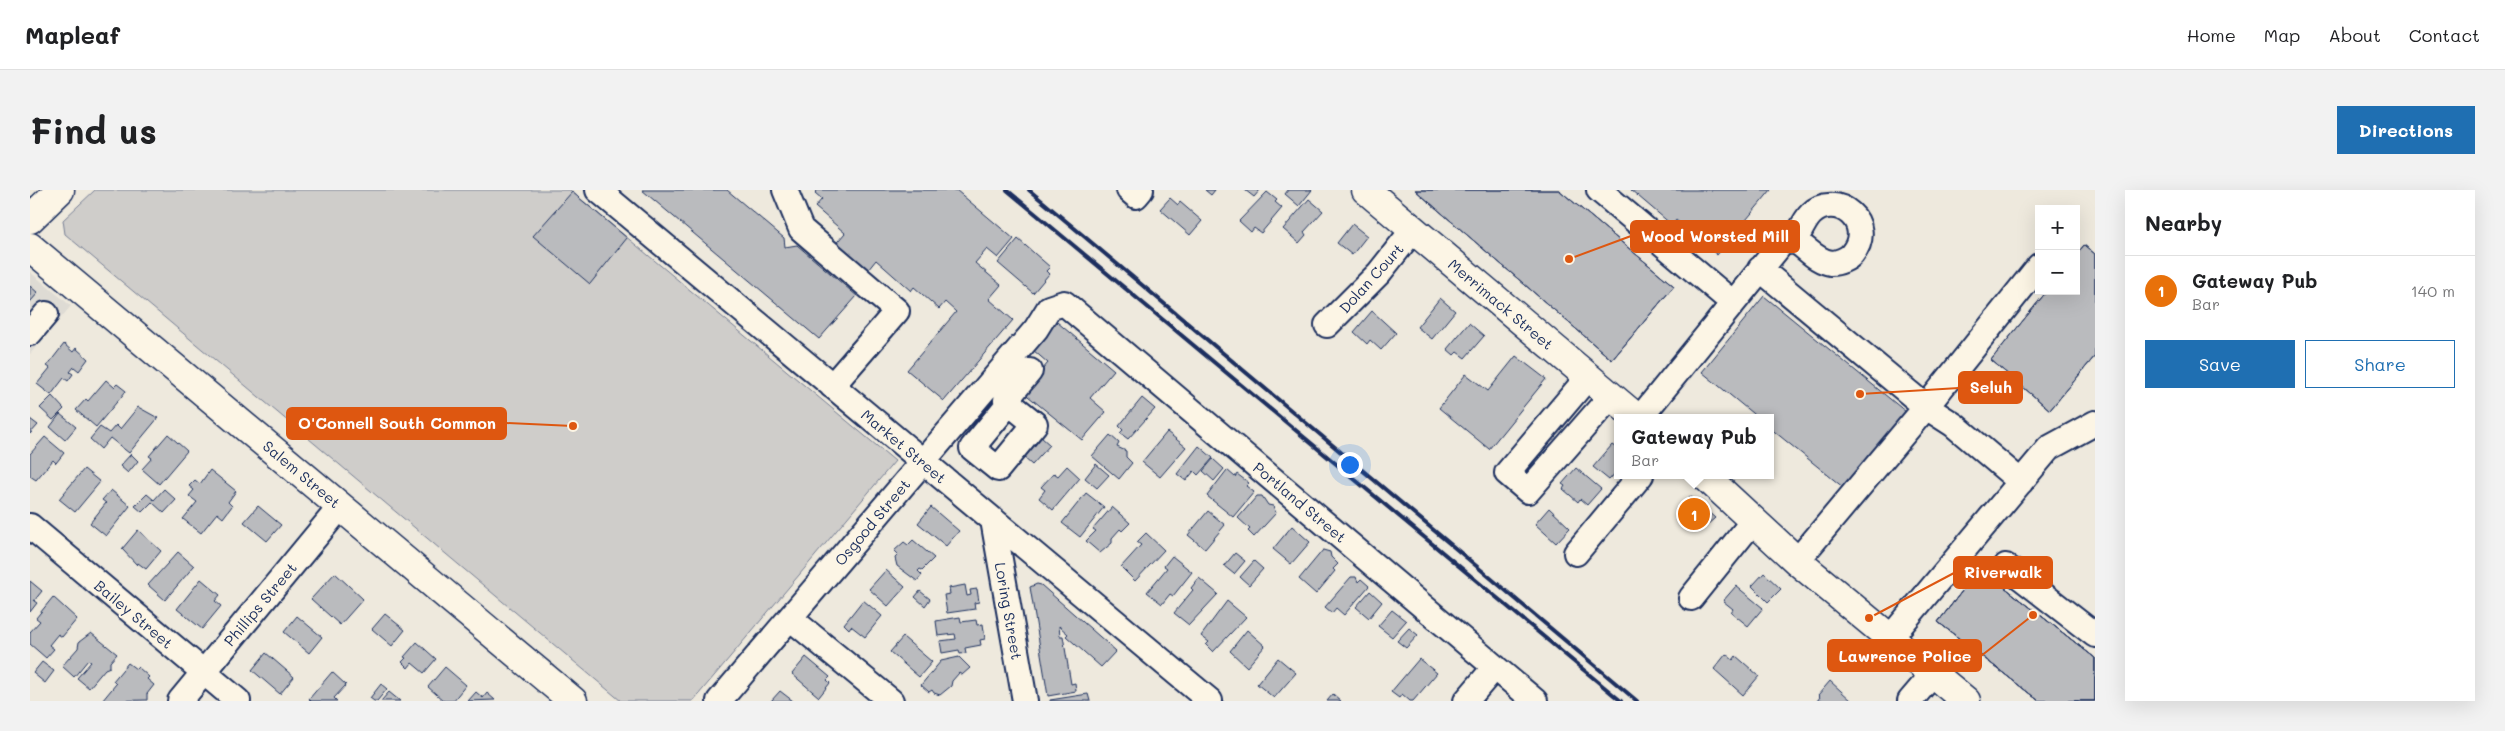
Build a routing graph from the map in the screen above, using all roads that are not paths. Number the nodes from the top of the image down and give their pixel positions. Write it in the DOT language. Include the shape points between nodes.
graph roads {
  1 [pos="60,190"];
  2 [pos="598,190"];
  3 [pos="785,190"];
  4 [pos="1130,190"];
  5 [pos="1141,190"];
  6 [pos="1366,190"];
  7 [pos="1599,190"];
  8 [pos="30,219"];
  9 [pos="1414,230"];
  10 [pos="1795,241"];
  11 [pos="30,247"];
  12 [pos="1760,269"];
  13 [pos="2035,271"];
  14 [pos="1064,303"];
  15 [pos="1733,303"];
  16 [pos="46,314"];
  17 [pos="1327,325"];
  18 [pos="30,332"];
  19 [pos="1030,371"];
  20 [pos="1588,377"];
  21 [pos="832,386"];
  22 [pos="1001,396"];
  23 [pos="1611,396"];
  24 [pos="1926,406"];
  25 [pos="1634,414"];
  26 [pos="1642,414"];
  27 [pos="2095,424"];
  28 [pos="923,462"];
  29 [pos="1638,479"];
  30 [pos="1708,479"];
  31 [pos="2021,482"];
  32 [pos="341,506"];
  33 [pos="993,520"];
  34 [pos="1753,521"];
  35 [pos="30,526"];
  36 [pos="1576,553"];
  37 [pos="1797,561"];
  38 [pos="2006,566"];
  39 [pos="1691,598"];
  40 [pos="790,618"];
  41 [pos="2095,635"];
  42 [pos="1890,638"];
  43 [pos="1495,667"];
  44 [pos="204,673"];
  45 [pos="1932,674"];
  46 [pos="180,701"];
  47 [pos="238,701"];
  48 [pos="573,701"];
  49 [pos="719,701"];
  50 [pos="891,701"];
  51 [pos="1025,701"];
  52 [pos="1210,701"];
  53 [pos="1466,701"];
  54 [pos="1535,701"];
  55 [pos="1910,701"];
  56 [pos="1966,701"];
  1 -- 8 [label="main road"];
  2 -- 21 [label="street, Market Street"];
  3 -- 21 [label="street" via="800,229 897,311"];
  4 -- 5 [label="street" via="1136,196"];
  6 -- 9 [label="main road, Merrimack Street"];
  7 -- 15 [label="street"];
  9 -- 17 [label="street, Dolan Court" via="1379,273"];
  9 -- 20 [label="main road, Merrimack Street"];
  10 -- 12 [label="street" via="1782,243"];
  11 -- 32 [label="main road, Salem Street"];
  12 -- 15 [label="street"];
  12 -- 24 [label="street"];
  13 -- 24 [label="street"];
  14 -- 22 [label="street, Osgood Street" via="1049,308"];
  14 -- 43 [label="street, Portland Street"];
  15 -- 26 [label="street"];
  16 -- 18 [label="street"];
  19 -- 22 [label="street"];
  20 -- 23 [label="main road, Merrimack Street"];
  20 -- 23 [label="street" via="1507,473 1528,491"];
  21 -- 28 [label="street, Market Street"];
  22 -- 28 [label="street, Osgood Street"];
  23 -- 25 [label="main road, Merrimack Street"];
  24 -- 31 [label="street" via="1954,425"];
  24 -- 37 [label="street"];
  27 -- 31 [label="street" via="2049,448"];
  28 -- 33 [label="street, Market Street"];
  28 -- 40 [label="street, Osgood Street"];
  29 -- 36 [label="street"];
  30 -- 34 [label="main road"];
  31 -- 42 [label="street"];
  32 -- 44 [label="street, Phillips Street"];
  32 -- 48 [label="main road, Salem Street"];
  33 -- 51 [label="street, Loring Street"];
  33 -- 52 [label="street, Market Street"];
  34 -- 37 [label="main road"];
  34 -- 39 [label="street"];
  35 -- 44 [label="street, Bailey Street"];
  37 -- 42 [label="main road"];
  38 -- 41 [label="street"];
  40 -- 49 [label="street, Osgood Street"];
  40 -- 50 [label="street"];
  42 -- 45 [label="main road"];
  43 -- 53 [label="street"];
  43 -- 54 [label="street, Portland Street"];
  44 -- 46 [label="street, Phillips Street"];
  44 -- 47 [label="street, Bailey Street"];
  45 -- 55 [label="street"];
  45 -- 56 [label="main road"];
}
